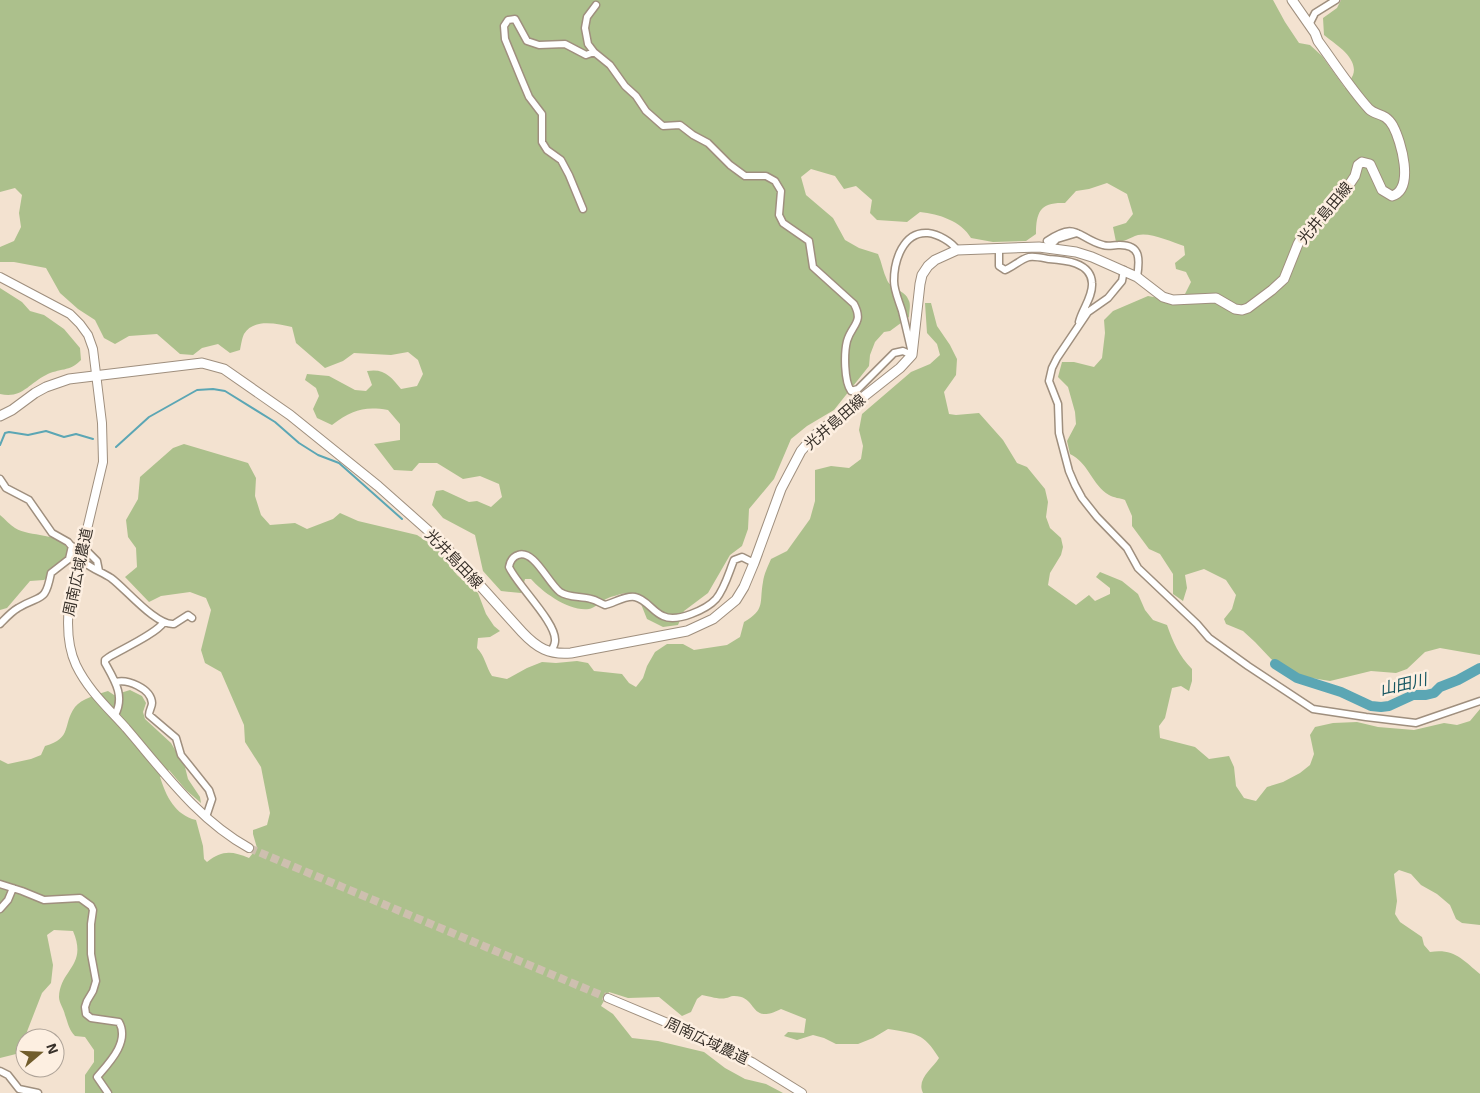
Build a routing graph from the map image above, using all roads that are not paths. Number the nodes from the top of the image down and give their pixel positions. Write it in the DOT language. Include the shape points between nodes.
graph roads {
  1 [pos="1292,0"];
  2 [pos="1336,0"];
  3 [pos="596,5"];
  4 [pos="1309,25"];
  5 [pos="594,52"];
  6 [pos="583,209"];
  7 [pos="1048,245"];
  8 [pos="999,249"];
  9 [pos="957,250"];
  10 [pos="1124,270"];
  11 [pos="0,277"];
  12 [pos="1137,277"];
  13 [pos="1077,328"];
  14 [pos="912,355"];
  15 [pos="96,376"];
  16 [pos="0,416"];
  17 [pos="0,479"];
  18 [pos="72,546"];
  19 [pos="80,550"];
  20 [pos="84,562"];
  21 [pos="754,562"];
  22 [pos="99,571"];
  23 [pos="192,618"];
  24 [pos="164,622"];
  25 [pos="0,624"];
  26 [pos="551,652"];
  27 [pos="116,682"];
  28 [pos="1480,701"];
  29 [pos="115,715"];
  30 [pos="206,817"];
  31 [pos="248,848"];
  32 [pos="0,884"];
  33 [pos="13,888"];
  34 [pos="0,909"];
  35 [pos="608,998"];
  36 [pos="0,1071"];
  37 [pos="38,1093"];
  38 [pos="108,1093"];
  39 [pos="802,1093"];
  1 -- 4 [label="main road, 光井島田線"];
  2 -- 4 [label="street" via="1315,12"];
  3 -- 5 [label="street" via="587,17 585,28 588,44"];
  4 -- 12 [label="main road, 光井島田線" via="1369,109 1385,117 1392,125 1404,159 1402,189 1397,194 1388,194 1382,190 1370,164 1362,162 1358,165 1349,185 1298,244 1284,280 1248,308 1235,310 1216,298 1173,300 1163,297"];
  5 -- 6 [label="street" via="586,56 565,44 527,41 515,19 508,20 504,26 505,39 521,78 542,114 542,142 561,160"];
  5 -- 14 [label="street" via="610,65 646,111 663,126 680,125 708,143 745,176 766,176 775,181 781,191 779,215 783,223 809,242 813,267 854,304 858,312 858,320 847,341 847,386 851,391 858,389 894,353 903,351"];
  7 -- 8 [label="main road, 光井島田線"];
  7 -- 10 [label="main road, 光井島田線"];
  7 -- 12 [label="street" via="1078,232 1101,245 1128,245 1135,250 1140,262"];
  8 -- 9 [label="main road, 光井島田線"];
  8 -- 13 [label="street" via="998,263 1005,270 1028,257 1064,260 1084,268 1092,280 1092,289"];
  9 -- 14 [label="main road, 光井島田線" via="935,260 922,275"];
  9 -- 14 [label="street" via="953,244 923,233 908,240 901,248 894,281"];
  10 -- 12 [label="main road, 光井島田線"];
  10 -- 13 [label="street" via="1122,281 1108,298 1088,312"];
  11 -- 15 [label="street, 周南広域農道" via="70,314 80,324 88,335"];
  13 -- 28 [label="street" via="1057,358 1049,382 1058,404 1059,433 1075,485 1082,498 1127,548 1138,568 1209,638 1313,709 1416,723"];
  14 -- 21 [label="main road, 光井島田線" via="815,435 801,451 781,489"];
  15 -- 16 [label="main road, 光井島田線" via="69,379 46,387"];
  15 -- 19 [label="street, 周南広域農道" via="103,462"];
  15 -- 26 [label="main road, 光井島田線" via="202,363 230,372 378,486 441,542 534,644"];
  17 -- 18 [label="street" via="6,488 29,500 52,533"];
  18 -- 19 [label="street"];
  18 -- 25 [label="street" via="70,559 51,573 49,586 42,598 16,610"];
  19 -- 22 [label="street" via="96,561"];
  19 -- 29 [label="street, 周南広域農道" via="69,605 67,628 70,648 85,681"];
  20 -- 22 [label="street"];
  21 -- 26 [label="main road, 光井島田線" via="736,600 702,625 627,643 571,653"];
  21 -- 26 [label="street" via="742,557 734,560 716,599 695,612 671,618 664,617 636,597 605,605 592,599 569,596 556,587 528,555 513,557 509,567 553,633 555,640"];
  22 -- 24 [label="street"];
  23 -- 24 [label="street" via="188,615 174,624"];
  24 -- 27 [label="street" via="105,660"];
  27 -- 29 [label="street" via="120,699"];
  27 -- 30 [label="street" via="121,680 133,684 152,700 149,715 176,738 181,755 209,790 212,799"];
  29 -- 30 [label="street, 周南広域農道"];
  30 -- 31 [label="street, 周南広域農道"];
  32 -- 33 [label="street"];
  33 -- 34 [label="street"];
  33 -- 38 [label="street" via="44,900 80,898 93,910 91,954 96,980 84,1007 92,1018 121,1025 119,1047 96,1077"];
  35 -- 39 [label="street, 周南広域農道" via="701,1036"];
  36 -- 37 [label="street" via="8,1075 19,1089"];
}
